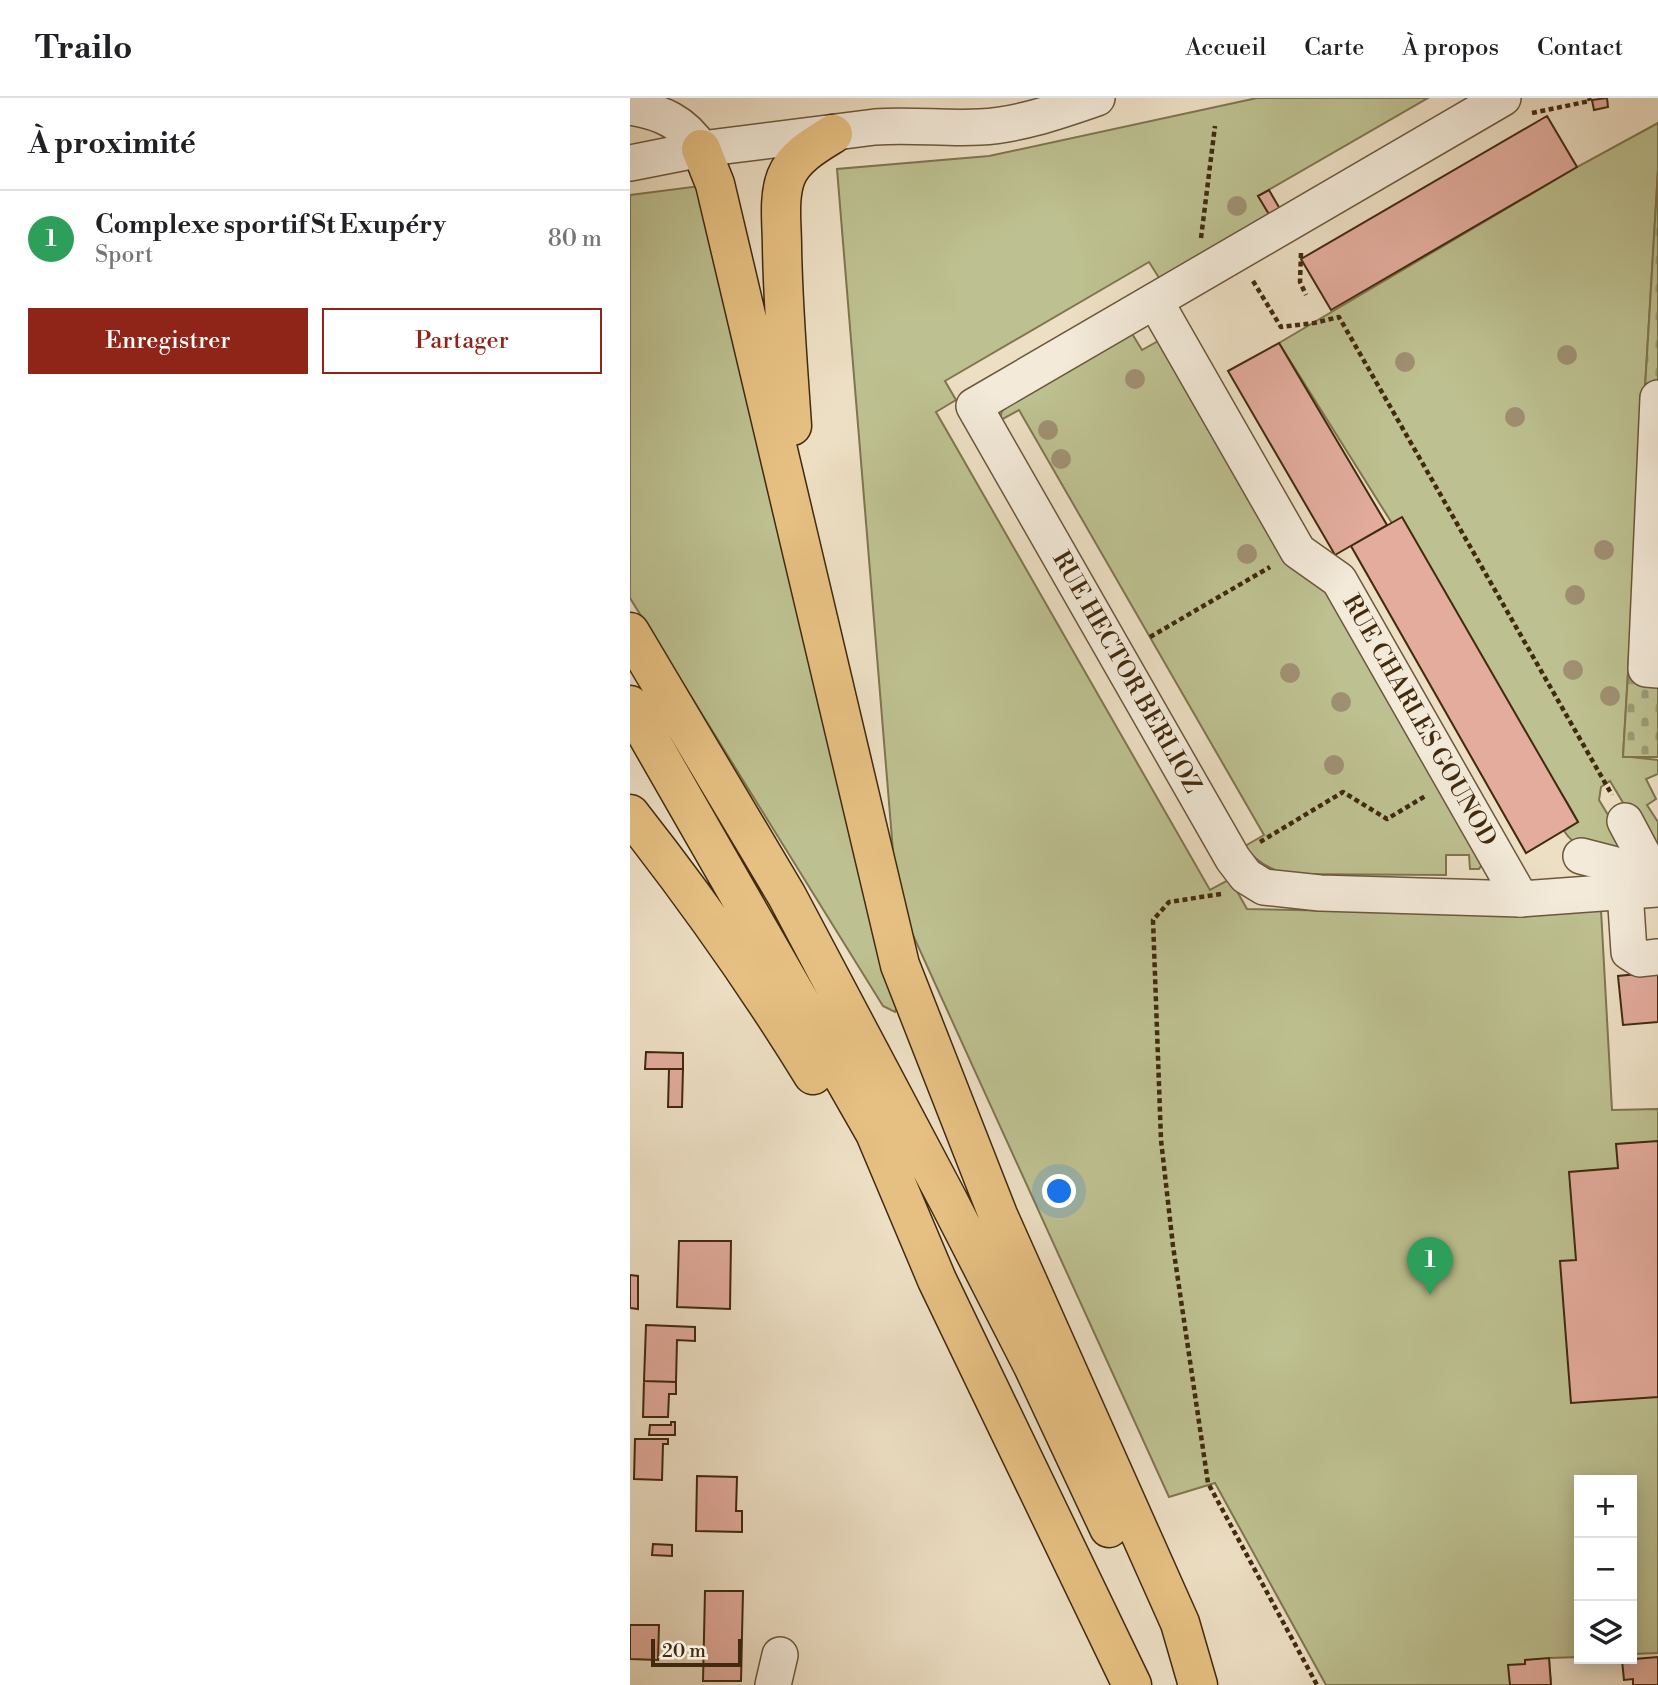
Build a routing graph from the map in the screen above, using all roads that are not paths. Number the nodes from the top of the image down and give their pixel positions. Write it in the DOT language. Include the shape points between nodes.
graph roads {
  1 [pos="1097,98"];
  2 [pos="1503,98"];
  3 [pos="630,107"];
  4 [pos="833,134"];
  5 [pos="701,149"];
  6 [pos="630,163"];
  7 [pos="1155,301"];
  8 [pos="1658,398"];
  9 [pos="1656,508"];
  10 [pos="800,539"];
  11 [pos="630,632"];
  12 [pos="1658,670"];
  13 [pos="630,705"];
  14 [pos="630,814"];
  15 [pos="1625,821"];
  16 [pos="1581,856"];
  17 [pos="1650,888"];
  18 [pos="1521,900"];
  19 [pos="1656,957"];
  20 [pos="937,1280"];
  21 [pos="1132,1685"];
  22 [pos="1182,1685"];
  23 [pos="1198,1685"];
  1 -- 4 [label="street" via="1012,124 897,125"];
  2 -- 7 [label="street"];
  3 -- 5 [label="street" via="677,121"];
  4 -- 5 [label="street"];
  4 -- 10 [label="highway" via="794,164 787,176 781,212"];
  5 -- 6 [label="street"];
  5 -- 10 [label="highway" via="715,184"];
  7 -- 18 [label="street, RUE CHARLES GOUNOD" via="1298,551 1339,580"];
  7 -- 18 [label="street, RUE HECTOR BERLIOZ" via="974,407 1233,859 1264,887"];
  8 -- 9 [label="street"];
  9 -- 12 [label="street" via="1646,669"];
  10 -- 23 [label="highway" via="900,965 998,1215 1180,1623"];
  11 -- 22 [label="highway" via="787,896 948,1200 1033,1366"];
  13 -- 20 [label="highway" via="875,1133"];
  14 -- 20 [label="highway" via="767,999"];
  15 -- 17 [label="street"];
  16 -- 17 [label="street" via="1612,864"];
  17 -- 18 [label="street"];
  17 -- 19 [label="street" via="1629,952 1640,959"];
  20 -- 21 [label="highway"];
}
